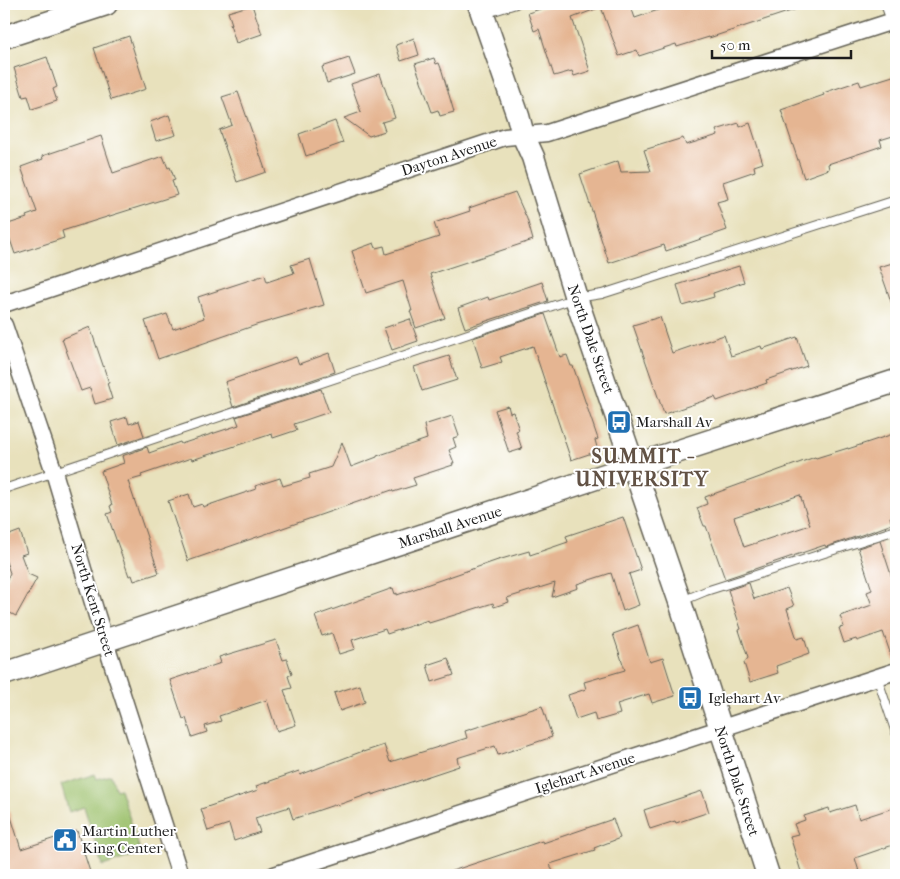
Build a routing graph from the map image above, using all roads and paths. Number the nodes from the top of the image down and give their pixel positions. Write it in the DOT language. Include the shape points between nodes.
graph roads {
  1 [pos="106,4"];
  2 [pos="516,4"];
  3 [pos="885,4"];
  4 [pos="481,9"];
  5 [pos="894,21"];
  6 [pos="4,37"];
  7 [pos="523,135"];
  8 [pos="896,200"];
  9 [pos="576,298"];
  10 [pos="4,304"];
  11 [pos="4,325"];
  12 [pos="896,381"];
  13 [pos="635,465"];
  14 [pos="54,472"];
  15 [pos="4,489"];
  16 [pos="896,530"];
  17 [pos="680,602"];
  18 [pos="105,640"];
  19 [pos="896,671"];
  20 [pos="4,674"];
  21 [pos="877,677"];
  22 [pos="720,728"];
  23 [pos="896,733"];
  24 [pos="180,875"];
  25 [pos="274,875"];
  26 [pos="768,875"];
  1 -- 6 [label="street"];
  2 -- 4 [label="lane"];
  3 -- 5 [label="lane"];
  4 -- 7 [label="street, North Dale Street"];
  5 -- 7 [label="street, Dayton Avenue" via="547,133"];
  7 -- 9 [label="street, North Dale Street" via="533,157"];
  7 -- 10 [label="street, Dayton Avenue" via="496,140"];
  8 -- 9 [label="lane" via="602,294"];
  9 -- 13 [label="street, North Dale Street"];
  9 -- 14 [label="lane"];
  11 -- 14 [label="street, North Kent Street"];
  12 -- 13 [label="street, Marshall Avenue"];
  13 -- 17 [label="street, North Dale Street"];
  13 -- 18 [label="street, Marshall Avenue"];
  14 -- 15 [label="lane"];
  14 -- 18 [label="street, North Kent Street"];
  16 -- 17 [label="lane"];
  17 -- 22 [label="street, North Dale Street"];
  18 -- 20 [label="street, Marshall Avenue"];
  18 -- 24 [label="street, North Kent Street"];
  19 -- 21 [label="street, Iglehart Avenue"];
  21 -- 22 [label="street, Iglehart Avenue"];
  21 -- 23 [label="lane"];
  22 -- 25 [label="street, Iglehart Avenue"];
  22 -- 26 [label="street, North Dale Street"];
}
